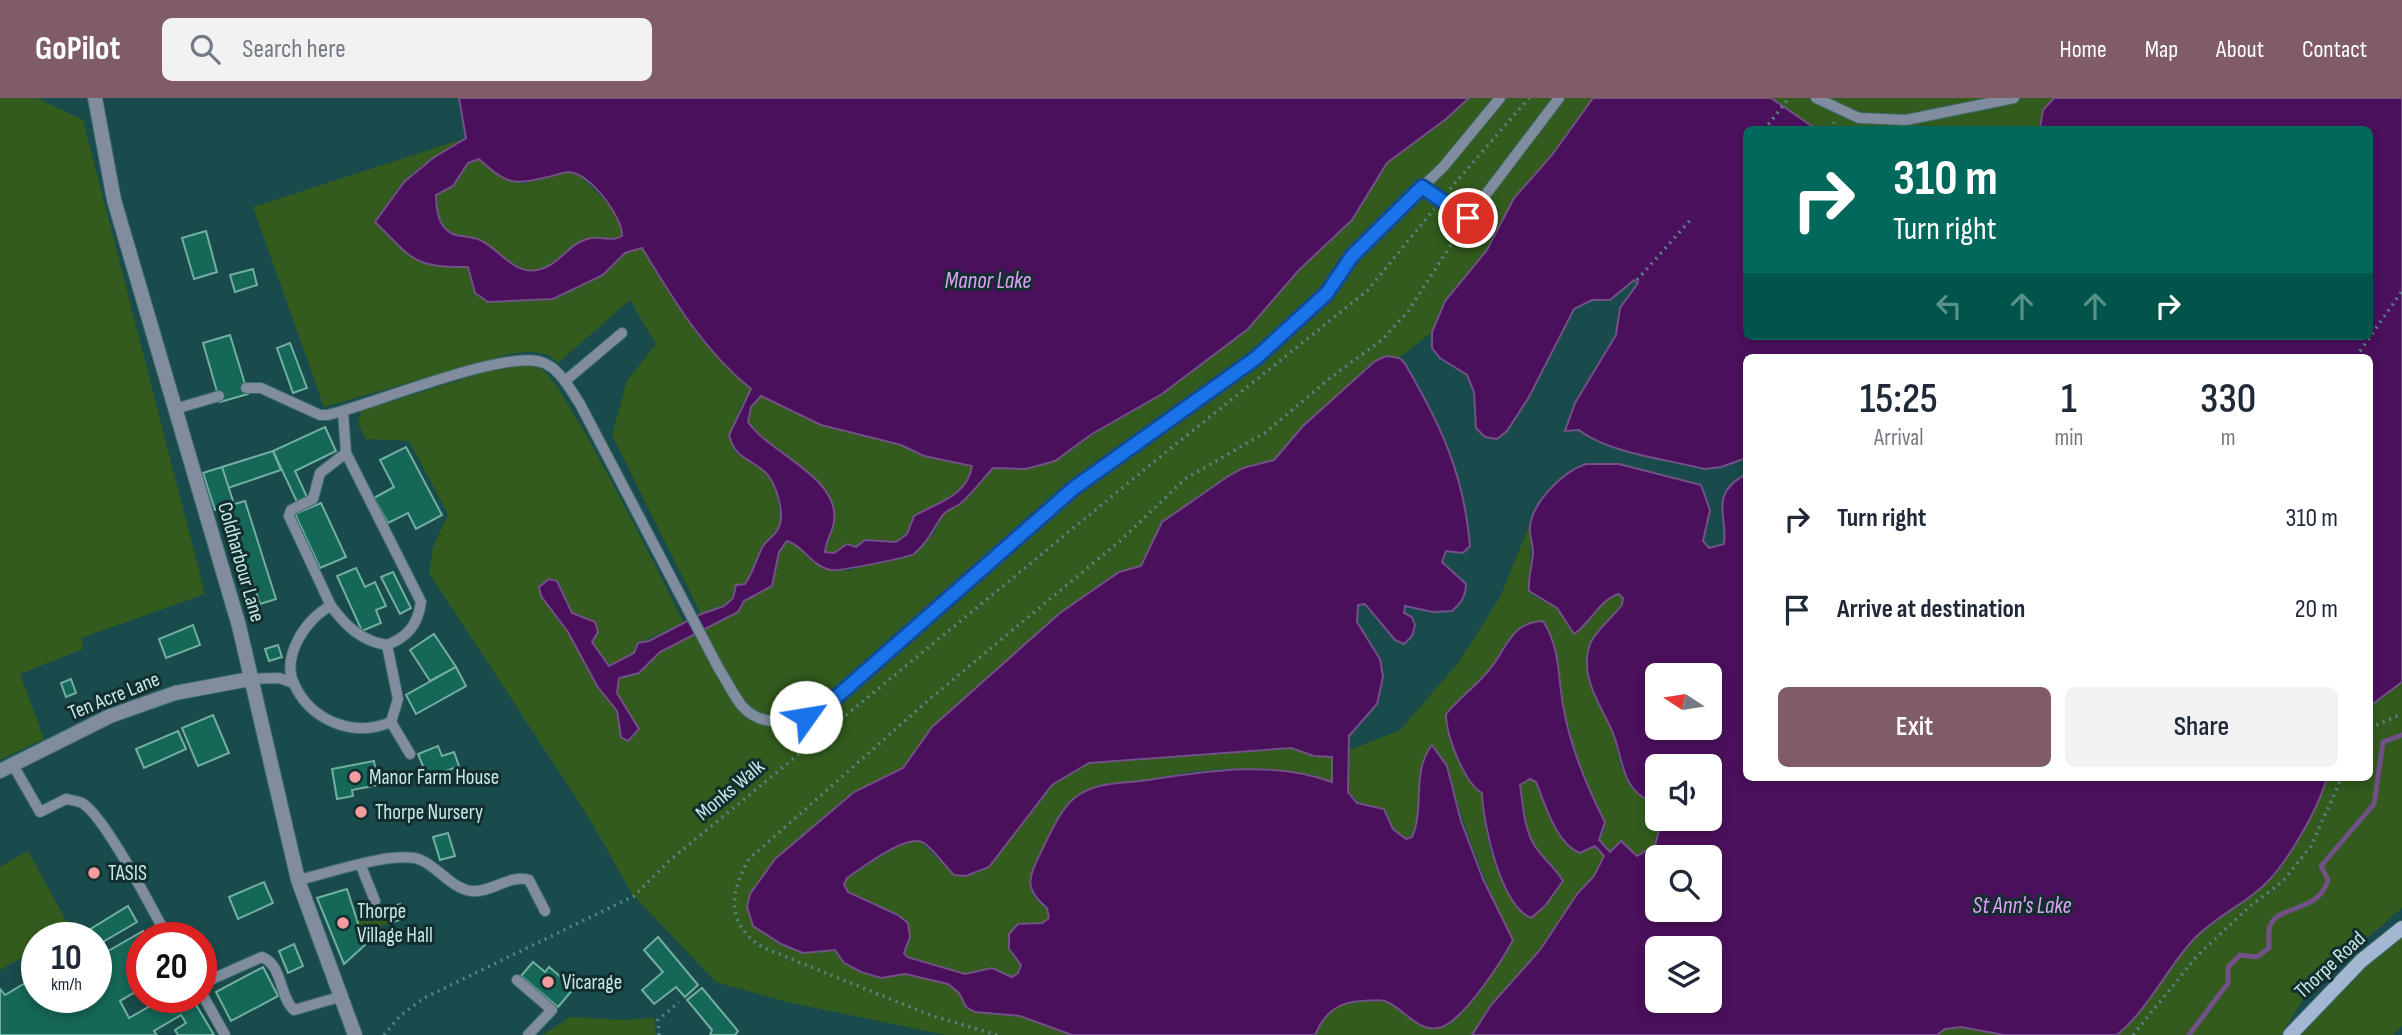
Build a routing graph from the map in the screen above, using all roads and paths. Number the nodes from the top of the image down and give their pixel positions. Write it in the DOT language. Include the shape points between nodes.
graph roads {
  1 [pos="95,98"];
  2 [pos="1500,98"];
  3 [pos="1529,98"];
  4 [pos="1559,98"];
  5 [pos="1789,98"];
  6 [pos="1816,98"];
  7 [pos="2014,98"];
  8 [pos="1766,126"];
  9 [pos="1422,187"];
  10 [pos="1441,200"];
  11 [pos="1693,217"];
  12 [pos="1468,218"];
  13 [pos="1637,280"];
  14 [pos="2402,291"];
  15 [pos="622,333"];
  16 [pos="2373,333"];
  17 [pos="565,381"];
  18 [pos="246,388"];
  19 [pos="219,396"];
  20 [pos="175,409"];
  21 [pos="343,412"];
  22 [pos="346,453"];
  23 [pos="331,606"];
  24 [pos="387,645"];
  25 [pos="250,679"];
  26 [pos="294,683"];
  27 [pos="2402,713"];
  28 [pos="391,722"];
  29 [pos="2373,727"];
  30 [pos="410,754"];
  31 [pos="7,768"];
  32 [pos="2340,781"];
  33 [pos="360,866"];
  34 [pos="298,880"];
  35 [pos="374,901"];
  36 [pos="545,911"];
  37 [pos="159,922"];
  38 [pos="2402,928"];
  39 [pos="217,977"];
  40 [pos="517,980"];
  41 [pos="343,996"];
  42 [pos="679,1002"];
  43 [pos="213,1013"];
  44 [pos="225,1035"];
  45 [pos="355,1035"];
  46 [pos="384,1035"];
  47 [pos="528,1035"];
  48 [pos="659,1035"];
  49 [pos="997,1035"];
  50 [pos="2133,1035"];
  51 [pos="2290,1035"];
  1 -- 20 [label="street, Coldharbour Lane" via="114,200"];
  2 -- 9 [label="lane"];
  3 -- 10 [label="path, Monks Walk"];
  4 -- 12 [label="lane"];
  5 -- 8 [label="path"];
  6 -- 7 [label="lane" via="1859,118 1906,120"];
  9 -- 10 [label="lane"];
  9 -- 17 [label="lane" via="1352,256 1327,293 1256,358 1074,488 832,701 806,717 776,722 743,707"];
  10 -- 12 [label="lane"];
  10 -- 46 [label="path, Monks Walk" via="1368,290 858,704 669,861 647,887 424,998"];
  11 -- 13 [label="path"];
  12 -- 49 [label="path" via="1409,310 1383,339 1266,432 1185,479 1120,541 932,696 749,859 734,897 737,920 747,938 930,1015"];
  14 -- 16 [label="path"];
  15 -- 17 [label="lane"];
  17 -- 21 [label="lane" via="542,362 508,360"];
  18 -- 21 [label="lane" via="261,387 320,415"];
  19 -- 20 [label="lane"];
  20 -- 25 [label="street, Coldharbour Lane" via="239,626"];
  21 -- 22 [label="lane"];
  22 -- 23 [label="lane" via="320,473 313,499 291,510 289,516"];
  22 -- 24 [label="lane" via="421,602 419,618 409,632"];
  23 -- 24 [label="lane" via="358,635"];
  23 -- 26 [label="lane" via="311,619 298,640 292,662"];
  24 -- 28 [label="lane" via="398,699"];
  25 -- 26 [label="lane" via="279,678"];
  25 -- 31 [label="street, Ten Acre Lane" via="175,693 123,711"];
  25 -- 34 [label="street, Coldharbour Lane"];
  26 -- 28 [label="lane" via="305,700 341,726 356,730"];
  27 -- 29 [label="path"];
  28 -- 30 [label="lane"];
  31 -- 37 [label="lane" via="40,812 66,799 83,803 129,866"];
  32 -- 50 [label="path" via="2311,846 2283,881 2197,956"];
  33 -- 34 [label="lane"];
  33 -- 35 [label="lane"];
  33 -- 36 [label="lane" via="417,858 470,891 522,877 529,880"];
  34 -- 41 [label="street, Coldharbour Lane"];
  38 -- 51 [label="main road, Thorpe Road" via="2361,961"];
  39 -- 41 [label="lane" via="262,957 272,964 294,1010"];
  40 -- 47 [label="lane" via="552,1010"];
  41 -- 45 [label="street, Coldharbour Lane"];
  42 -- 48 [label="path" via="658,1020"];
  43 -- 44 [label="lane"];
}
